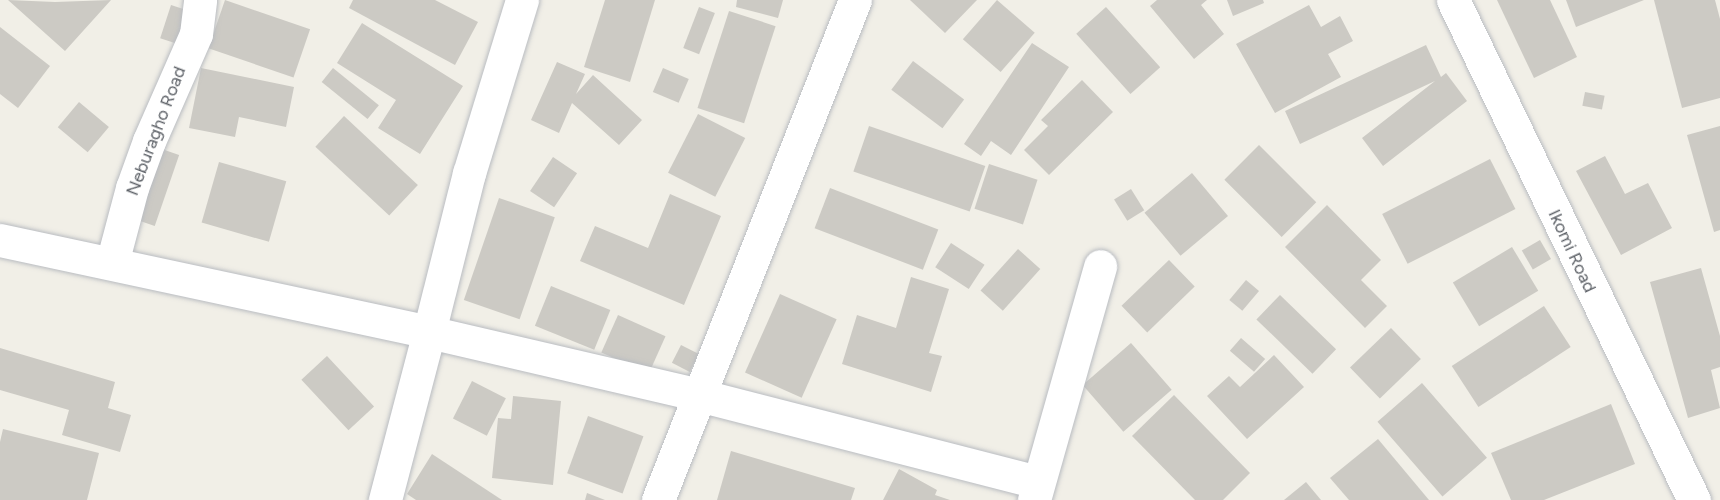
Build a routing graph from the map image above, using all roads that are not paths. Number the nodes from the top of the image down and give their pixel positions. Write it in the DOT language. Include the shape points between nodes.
graph roads {
  1 [pos="200,0"];
  2 [pos="522,0"];
  3 [pos="855,0"];
  4 [pos="1453,0"];
  5 [pos="0,240"];
  6 [pos="112,263"];
  7 [pos="1100,266"];
  8 [pos="429,332"];
  9 [pos="699,396"];
  10 [pos="1036,491"];
  11 [pos="386,500"];
  12 [pos="658,500"];
  13 [pos="1694,500"];
  1 -- 6 [label="street, Neburagho Road" via="196,34 132,188"];
  2 -- 8 [label="street" via="469,173"];
  3 -- 9 [label="street"];
  4 -- 13 [label="street, Ikomi Road"];
  5 -- 6 [label="street"];
  6 -- 8 [label="street"];
  7 -- 10 [label="street"];
  8 -- 9 [label="street"];
  8 -- 11 [label="street"];
  9 -- 10 [label="street"];
  9 -- 12 [label="street"];
}
